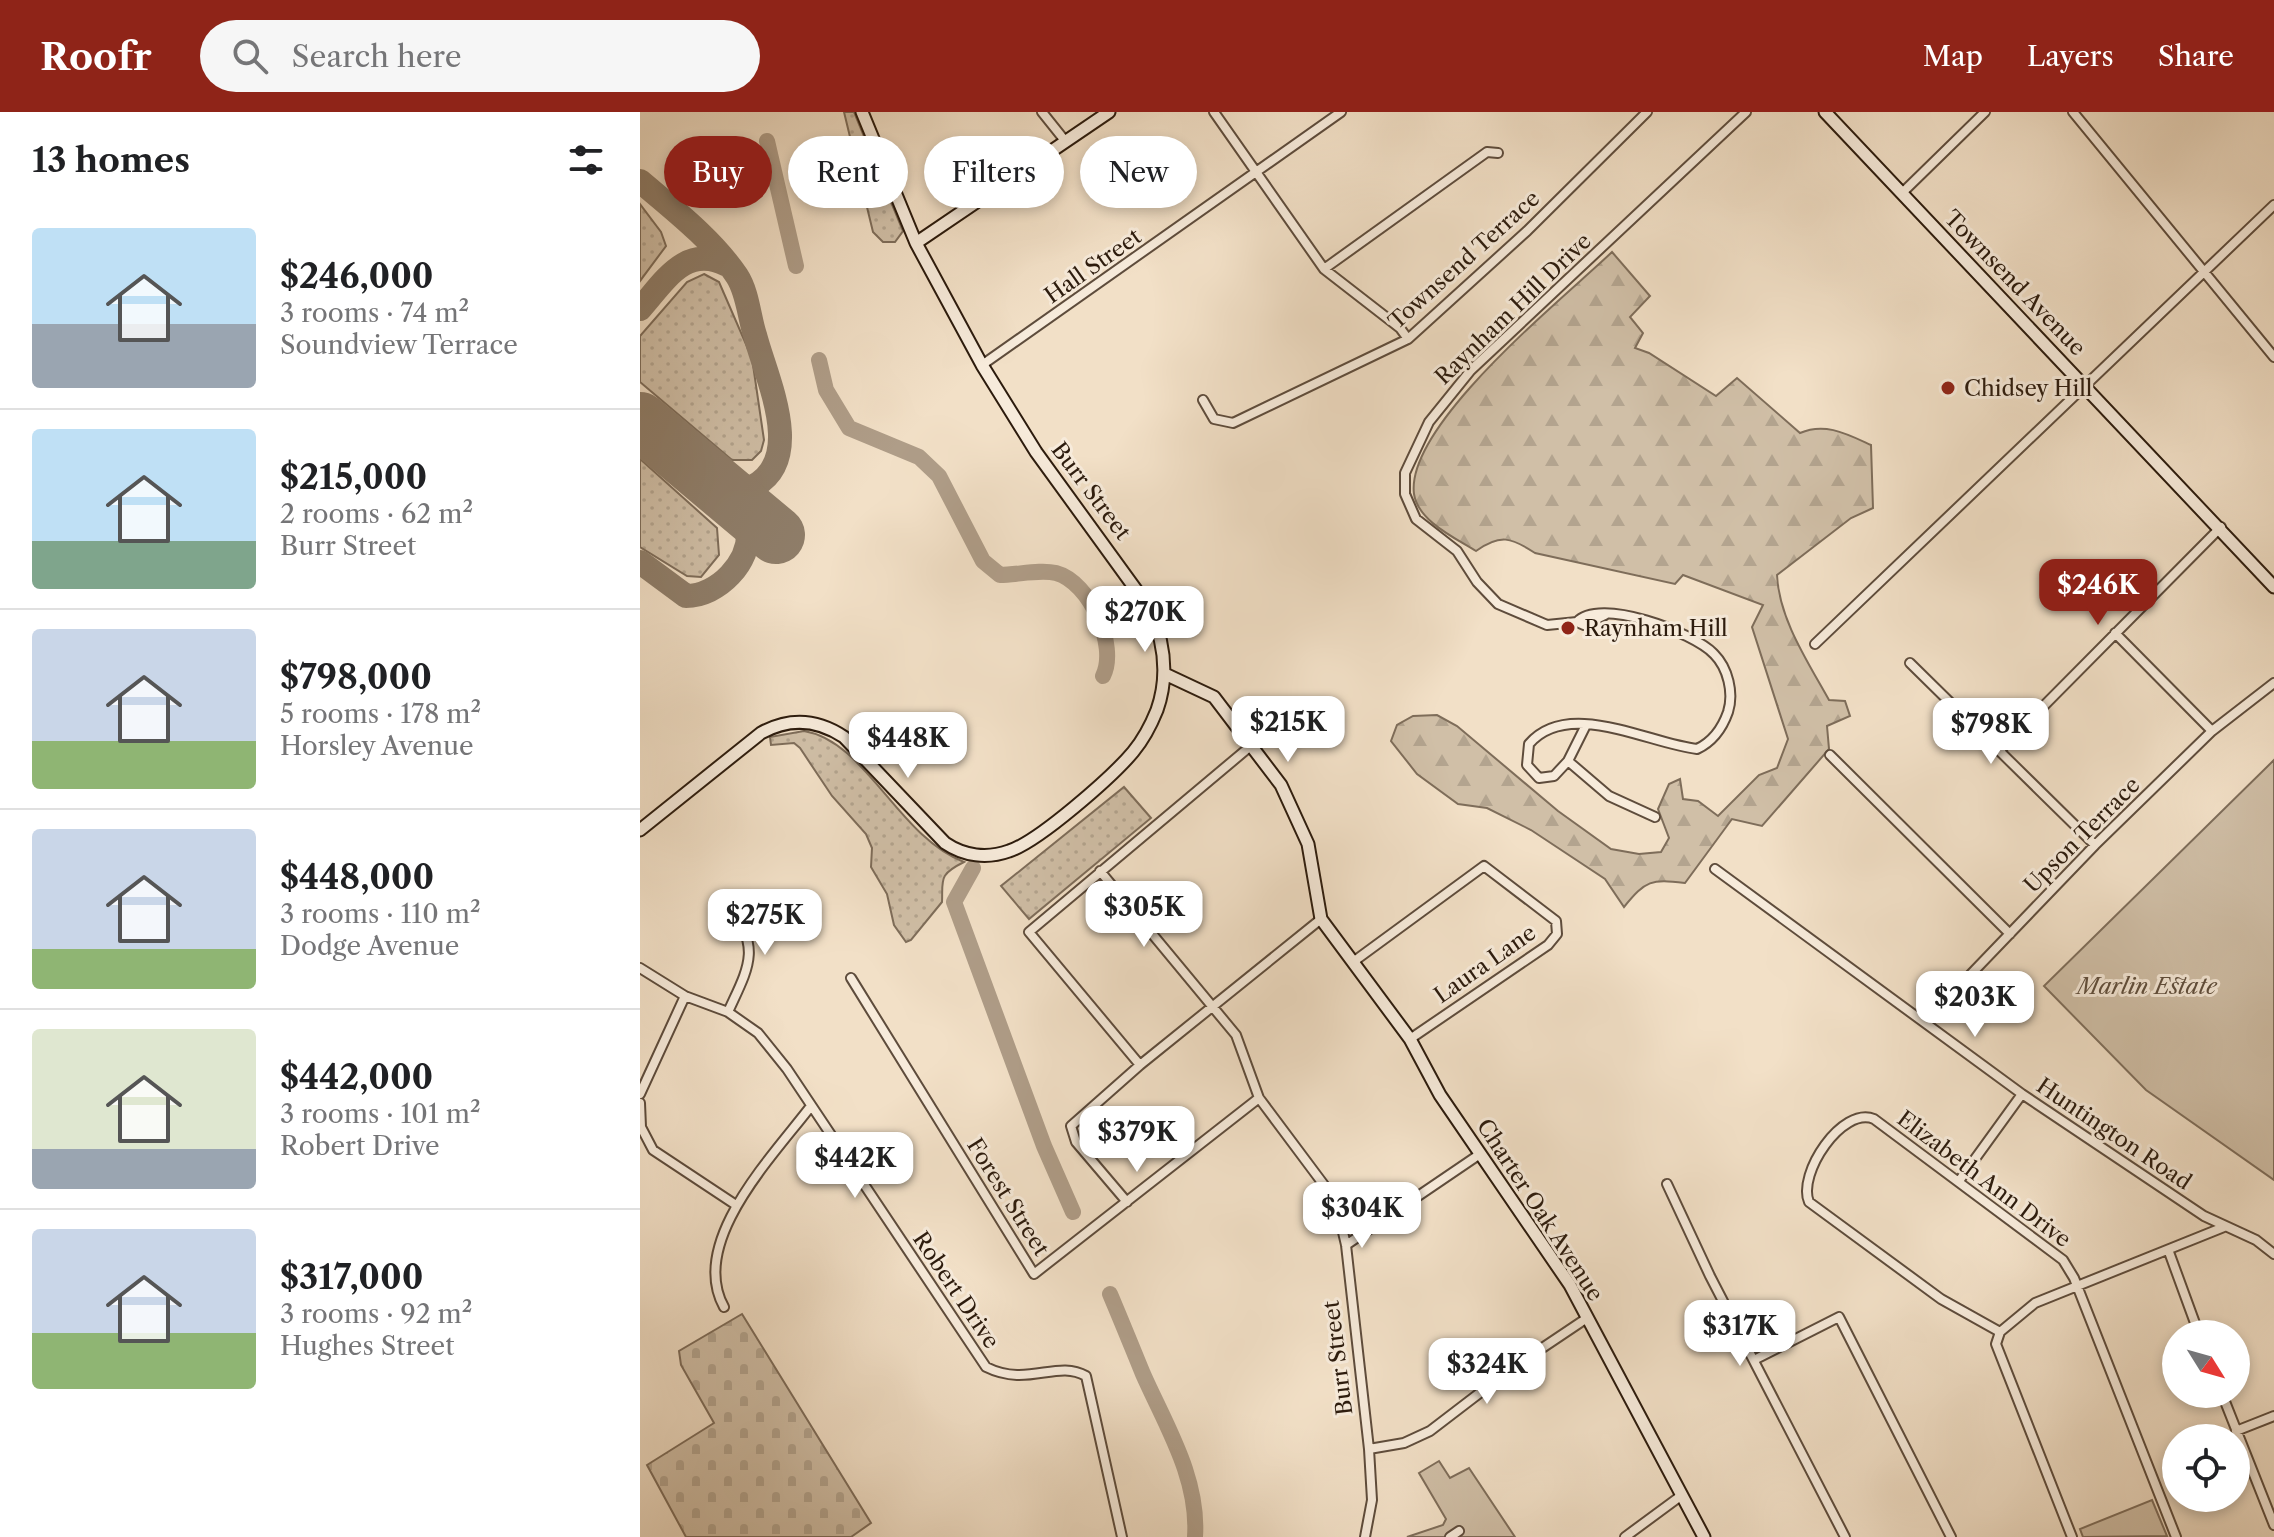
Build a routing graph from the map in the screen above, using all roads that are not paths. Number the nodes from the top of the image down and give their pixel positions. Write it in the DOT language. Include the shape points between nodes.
graph roads {
  1 [pos="862,112"];
  2 [pos="1042,112"];
  3 [pos="1109,112"];
  4 [pos="1214,112"];
  5 [pos="1341,112"];
  6 [pos="1647,112"];
  7 [pos="1746,112"];
  8 [pos="1825,112"];
  9 [pos="1985,112"];
  10 [pos="2073,112"];
  11 [pos="1066,142"];
  12 [pos="1498,153"];
  13 [pos="1258,174"];
  14 [pos="1902,193"];
  15 [pos="2274,205"];
  16 [pos="916,243"];
  17 [pos="1324,269"];
  18 [pos="2204,271"];
  19 [pos="1408,339"];
  20 [pos="2274,357"];
  21 [pos="982,365"];
  22 [pos="2085,386"];
  23 [pos="1203,400"];
  24 [pos="2221,527"];
  25 [pos="2274,587"];
  26 [pos="2115,633"];
  27 [pos="1815,644"];
  28 [pos="1910,663"];
  29 [pos="1165,674"];
  30 [pos="2274,683"];
  31 [pos="1586,725"];
  32 [pos="2212,731"];
  33 [pos="1253,744"];
  34 [pos="1999,751"];
  35 [pos="1830,755"];
  36 [pos="1568,761"];
  37 [pos="1655,817"];
  38 [pos="640,830"];
  39 [pos="2095,845"];
  40 [pos="1715,869"];
  41 [pos="1100,871"];
  42 [pos="729,907"];
  43 [pos="1321,919"];
  44 [pos="2010,934"];
  45 [pos="1353,962"];
  46 [pos="640,968"];
  47 [pos="851,978"];
  48 [pos="685,996"];
  49 [pos="1213,1008"];
  50 [pos="728,1012"];
  51 [pos="1925,1022"];
  52 [pos="1410,1039"];
  53 [pos="1140,1065"];
  54 [pos="640,1094"];
  55 [pos="2022,1094"];
  56 [pos="1259,1098"];
  57 [pos="640,1103"];
  58 [pos="811,1106"];
  59 [pos="1480,1154"];
  60 [pos="1959,1181"];
  61 [pos="1667,1184"];
  62 [pos="1127,1202"];
  63 [pos="736,1205"];
  64 [pos="2224,1227"];
  65 [pos="1346,1245"];
  66 [pos="2169,1252"];
  67 [pos="2274,1254"];
  68 [pos="2078,1288"];
  69 [pos="724,1307"];
  70 [pos="1587,1318"];
  71 [pos="2194,1320"];
  72 [pos="2000,1332"];
  73 [pos="1754,1360"];
  74 [pos="2274,1416"];
  75 [pos="2250,1425"];
  76 [pos="1369,1449"];
  77 [pos="2250,1466"];
  78 [pos="1682,1495"];
  79 [pos="2274,1525"];
  80 [pos="1122,1537"];
  81 [pos="1365,1537"];
  82 [pos="1625,1537"];
  83 [pos="1704,1537"];
  84 [pos="1845,1537"];
  85 [pos="1951,1537"];
  86 [pos="2072,1537"];
  87 [pos="2176,1537"];
  1 -- 16 [label="main road, Burr Street"];
  2 -- 11 [label="street"];
  3 -- 11 [label="main road"];
  4 -- 13 [label="street"];
  5 -- 13 [label="street, Hall Street"];
  6 -- 19 [label="street, Townsend Terrace"];
  7 -- 31 [label="street, Raynham Hill Drive" via="1471,370 1429,422 1405,473 1405,494 1416,519 1457,551 1498,604 1547,625 1577,622 1583,615 1629,616 1713,652 1724,668 1729,706 1718,731 1697,749 1598,723"];
  8 -- 14 [label="main road, Townsend Avenue"];
  9 -- 14 [label="street"];
  10 -- 18 [label="street"];
  11 -- 16 [label="main road"];
  12 -- 17 [label="street" via="1487,152"];
  13 -- 17 [label="street"];
  13 -- 21 [label="street, Hall Street"];
  14 -- 22 [label="main road, Townsend Avenue"];
  15 -- 18 [label="street"];
  16 -- 21 [label="main road, Burr Street"];
  17 -- 19 [label="street"];
  18 -- 20 [label="street"];
  18 -- 22 [label="street"];
  19 -- 23 [label="street, Townsend Terrace" via="1233,423 1214,419"];
  21 -- 29 [label="main road, Burr Street" via="1036,452 1141,594 1156,624"];
  22 -- 24 [label="main road, Townsend Avenue"];
  22 -- 27 [label="street"];
  24 -- 25 [label="main road, Townsend Avenue"];
  24 -- 26 [label="street"];
  26 -- 32 [label="street"];
  26 -- 34 [label="street"];
  28 -- 34 [label="street"];
  29 -- 33 [label="main road" via="1210,693"];
  29 -- 38 [label="main road" via="1158,707 1134,751 1013,850 979,855 951,847 844,737 824,725 803,722 761,733"];
  30 -- 32 [label="street, Upson Terrace"];
  31 -- 36 [label="street"];
  31 -- 36 [label="street, Raynham Hill Drive" via="1542,734 1526,750 1527,765 1544,779"];
  32 -- 39 [label="street, Upson Terrace"];
  33 -- 41 [label="street"];
  33 -- 43 [label="main road" via="1298,817 1316,872"];
  34 -- 39 [label="street"];
  35 -- 44 [label="street"];
  36 -- 37 [label="street" via="1615,800"];
  39 -- 44 [label="street, Upson Terrace"];
  40 -- 51 [label="street, Huntington Road"];
  41 -- 49 [label="street, Burr Street"];
  41 -- 53 [label="street" via="1029,932"];
  42 -- 50 [label="street" via="750,944 749,966"];
  43 -- 45 [label="main road, Charter Oak Avenue"];
  43 -- 49 [label="street"];
  44 -- 51 [label="street, Upson Terrace"];
  45 -- 52 [label="main road, Charter Oak Avenue"];
  45 -- 52 [label="street, Laura Lane" via="1484,866 1556,921 1557,934 1548,945"];
  46 -- 48 [label="street, Robert Drive"];
  47 -- 62 [label="street, Forest Street" via="1034,1274"];
  48 -- 50 [label="street, Robert Drive"];
  48 -- 54 [label="street"];
  49 -- 53 [label="street"];
  49 -- 56 [label="street, Burr Street" via="1236,1035"];
  50 -- 58 [label="street, Robert Drive" via="758,1033"];
  51 -- 55 [label="street, Huntington Road"];
  52 -- 59 [label="main road, Charter Oak Avenue"];
  53 -- 62 [label="street" via="1074,1122 1071,1131"];
  55 -- 60 [label="street"];
  55 -- 64 [label="street, Huntington Road"];
  56 -- 62 [label="street, Forest Street"];
  56 -- 65 [label="street, Burr Street" via="1327,1189"];
  57 -- 63 [label="street" via="641,1127 653,1150"];
  58 -- 63 [label="street"];
  58 -- 80 [label="street, Robert Drive" via="986,1367 1013,1378 1074,1369 1086,1376"];
  59 -- 65 [label="street"];
  59 -- 70 [label="main road, Charter Oak Avenue"];
  60 -- 68 [label="street, Elizabeth Ann Drive" via="2056,1251"];
  60 -- 72 [label="street, Elizabeth Ann Drive" via="1874,1119 1861,1116 1840,1128 1808,1173 1805,1186 1813,1207 1941,1299"];
  61 -- 73 [label="street"];
  63 -- 69 [label="street" via="713,1281"];
  64 -- 66 [label="street"];
  64 -- 67 [label="street, Huntington Road"];
  65 -- 76 [label="street, Burr Street"];
  66 -- 68 [label="street"];
  66 -- 71 [label="street"];
  68 -- 72 [label="street" via="2035,1303"];
  68 -- 87 [label="street, Elizabeth Ann Drive"];
  70 -- 76 [label="street" via="1430,1431 1404,1443"];
  70 -- 78 [label="main road, Charter Oak Avenue"];
  72 -- 86 [label="street" via="1996,1344"];
  73 -- 84 [label="street"];
  73 -- 85 [label="street" via="1839,1317"];
  74 -- 75 [label="street"];
  76 -- 81 [label="street, Burr Street" via="1372,1500"];
  77 -- 79 [label="street"];
  78 -- 82 [label="street"];
  78 -- 83 [label="main road, Charter Oak Avenue"];
}
